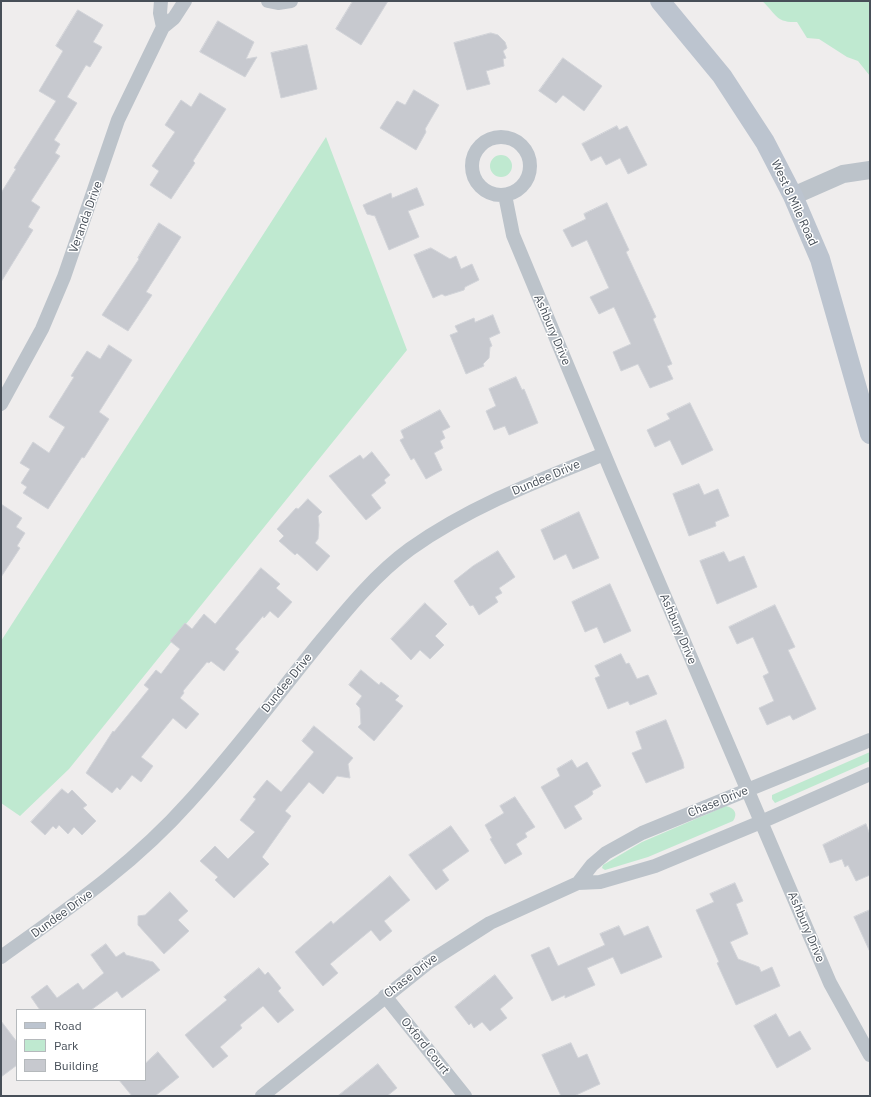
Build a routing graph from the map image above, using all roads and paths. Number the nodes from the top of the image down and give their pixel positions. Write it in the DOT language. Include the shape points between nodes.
graph roads {
  1 [pos="161,1"];
  2 [pos="185,1"];
  3 [pos="268,1"];
  4 [pos="291,1"];
  5 [pos="660,1"];
  6 [pos="163,27"];
  7 [pos="870,170"];
  8 [pos="505,195"];
  9 [pos="793,196"];
  10 [pos="1,404"];
  11 [pos="870,434"];
  12 [pos="604,454"];
  13 [pos="870,740"];
  14 [pos="870,774"];
  15 [pos="747,790"];
  16 [pos="761,822"];
  17 [pos="578,883"];
  18 [pos="1,957"];
  19 [pos="386,996"];
  20 [pos="870,1055"];
  21 [pos="262,1096"];
  22 [pos="465,1096"];
  1 -- 6 [label="street"];
  2 -- 6 [label="street, Veranda Drive" via="174,18"];
  3 -- 4 [label="street"];
  5 -- 9 [label="main road, West 8 Mile Road" via="726,81 765,142"];
  6 -- 10 [label="street, Veranda Drive" via="118,120 69,262 42,329"];
  7 -- 9 [label="street" via="843,174"];
  8 -- 8 [label="street" via="518,189 527,179 530,161 522,145 506,137 496,137 480,145 472,161 472,170 480,186 492,193"];
  8 -- 12 [label="street, Ashbury Drive" via="513,235"];
  9 -- 11 [label="main road, West 8 Mile Road" via="820,259"];
  12 -- 15 [label="street, Ashbury Drive"];
  12 -- 18 [label="street, Dundee Drive" via="506,494 446,525 409,550 352,605 189,802 154,839 87,896"];
  13 -- 15 [label="street, Chase Drive"];
  14 -- 16 [label="street, Chase Drive"];
  15 -- 16 [label="street, Ashbury Drive"];
  15 -- 17 [label="street, Chase Drive" via="642,833 606,853 592,865"];
  16 -- 17 [label="street, Chase Drive" via="655,866 600,882"];
  16 -- 20 [label="street, Ashbury Drive" via="830,983"];
  17 -- 19 [label="street, Chase Drive" via="490,923 459,941"];
  19 -- 21 [label="street, Chase Drive"];
  19 -- 22 [label="street, Oxford Court"];
}
